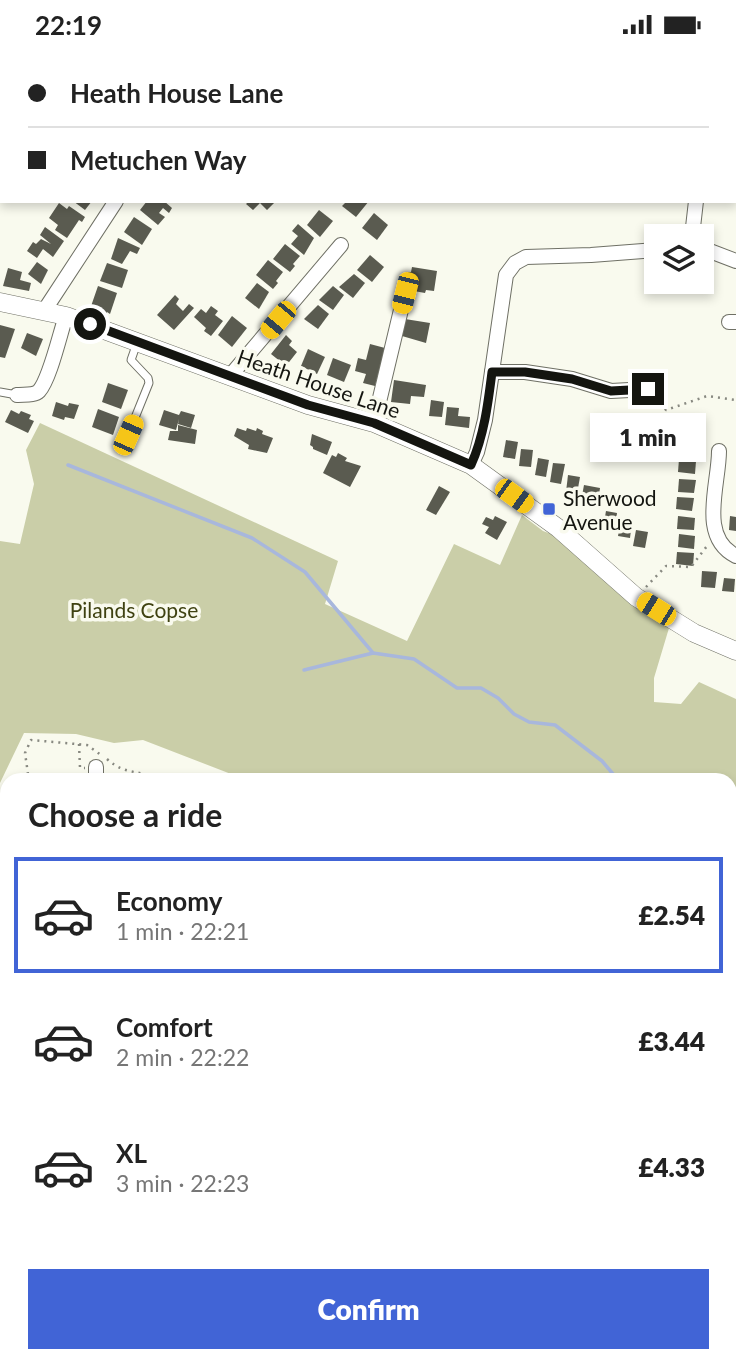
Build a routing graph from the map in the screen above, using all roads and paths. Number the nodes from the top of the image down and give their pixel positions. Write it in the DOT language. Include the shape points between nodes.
graph roads {
  1 [pos="115,203"];
  2 [pos="696,203"];
  3 [pos="693,224"];
  4 [pos="341,245"];
  5 [pos="644,251"];
  6 [pos="714,253"];
  7 [pos="736,261"];
  8 [pos="405,293"];
  9 [pos="0,302"];
  10 [pos="44,311"];
  11 [pos="66,316"];
  12 [pos="138,342"];
  13 [pos="492,372"];
  14 [pos="230,376"];
  15 [pos="648,389"];
  16 [pos="0,393"];
  17 [pos="17,395"];
  18 [pos="736,400"];
  19 [pos="374,423"];
  20 [pos="128,435"];
  21 [pos="719,451"];
  22 [pos="471,465"];
  23 [pos="716,535"];
  24 [pos="736,556"];
  25 [pos="636,597"];
  26 [pos="736,651"];
  27 [pos="28,773"];
  28 [pos="140,773"];
  1 -- 10 [label="street"];
  2 -- 3 [label="street"];
  4 -- 14 [label="street"];
  5 -- 13 [label="street" via="526,257 515,263 506,275"];
  6 -- 7 [label="street"];
  8 -- 19 [label="street"];
  9 -- 10 [label="street, Heath House Lane"];
  10 -- 11 [label="street, Heath House Lane"];
  11 -- 12 [label="street, Heath House Lane"];
  11 -- 17 [label="street" via="39,390"];
  12 -- 14 [label="street, Heath House Lane"];
  12 -- 20 [label="lane" via="131,360 149,383"];
  13 -- 15 [label="street" via="572,379 611,391"];
  13 -- 22 [label="street" via="485,420"];
  14 -- 19 [label="street, Heath House Lane"];
  15 -- 18 [label="path" via="666,410 707,397"];
  16 -- 17 [label="lane"];
  19 -- 22 [label="street, Heath House Lane"];
  21 -- 23 [label="street" via="725,470 713,516"];
  22 -- 25 [label="street, Heath House Lane" via="558,528"];
  23 -- 24 [label="street" via="722,547"];
  23 -- 25 [label="path" via="691,568 666,566"];
  25 -- 26 [label="street, Heath House Lane" via="694,633"];
  27 -- 28 [label="path" via="25,753 31,740 87,745 117,768"];
}
